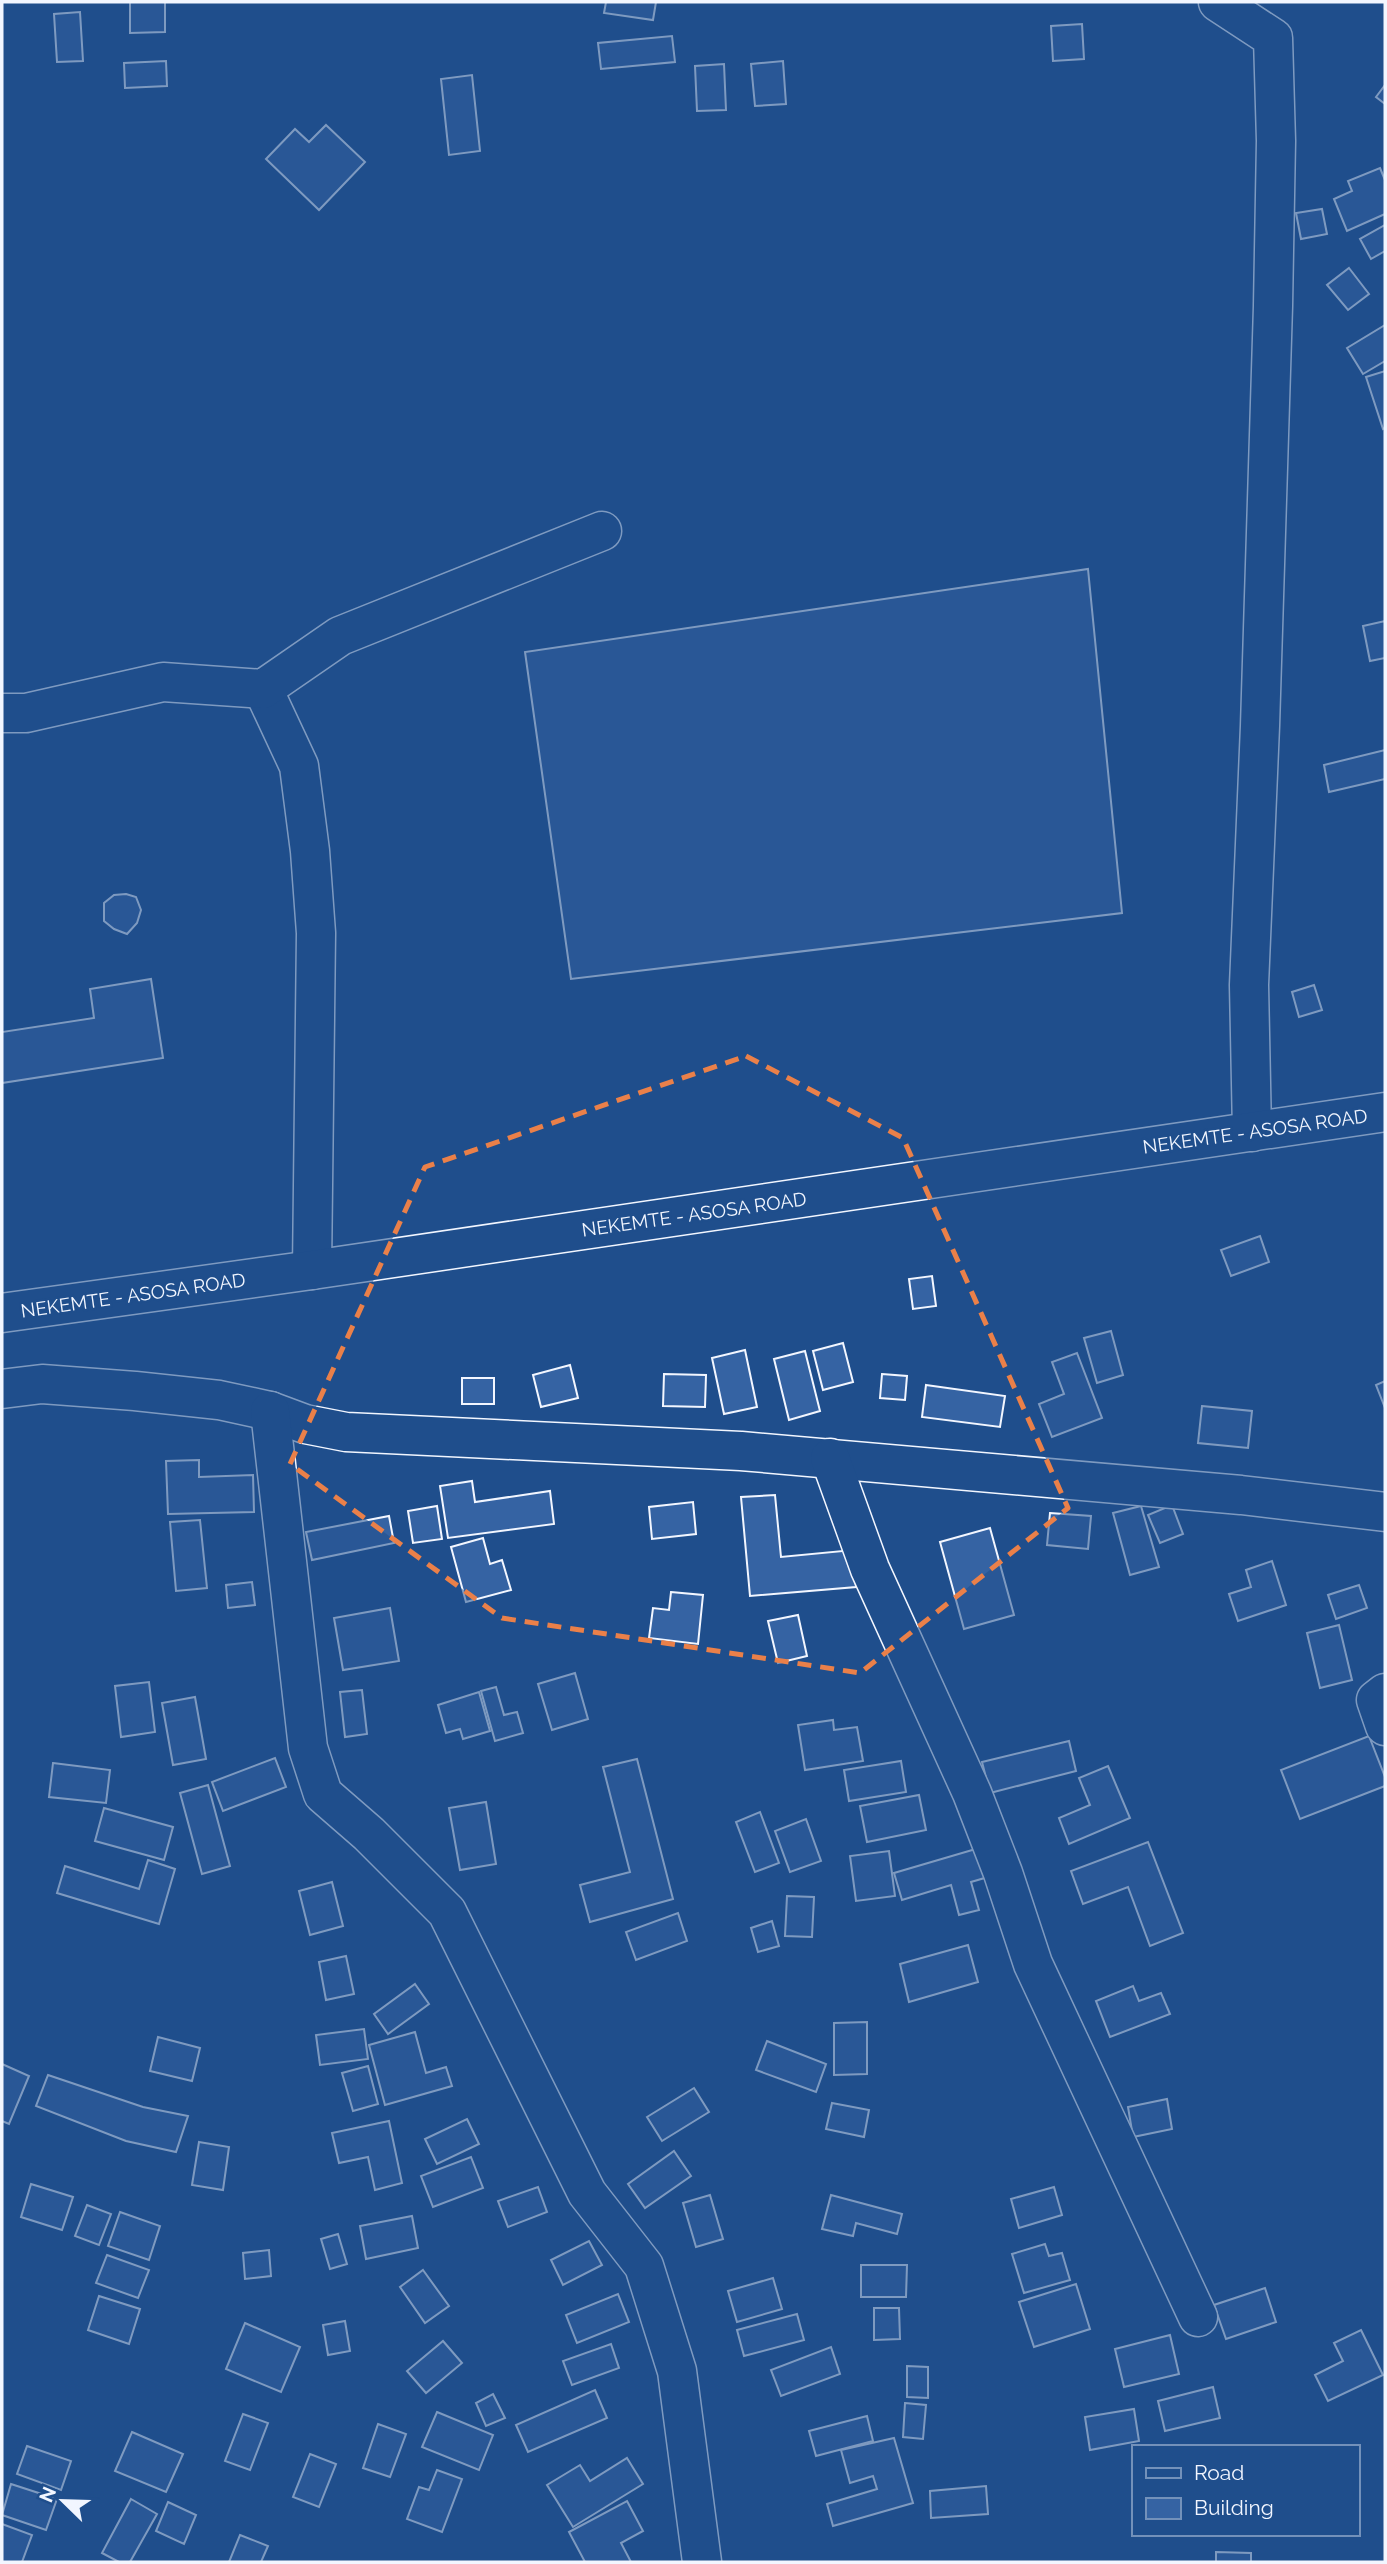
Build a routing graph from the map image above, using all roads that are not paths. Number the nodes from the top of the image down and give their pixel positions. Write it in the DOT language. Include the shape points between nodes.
graph roads {
  1 [pos="1218,2"];
  2 [pos="602,530"];
  3 [pos="263,689"];
  4 [pos="2,713"];
  5 [pos="1385,1112"];
  6 [pos="1252,1132"];
  7 [pos="312,1270"];
  8 [pos="2,1313"];
  9 [pos="2,1389"];
  10 [pos="270,1411"];
  11 [pos="831,1458"];
  12 [pos="1385,1512"];
  13 [pos="1385,1693"];
  14 [pos="1385,1726"];
  15 [pos="1198,2317"];
  16 [pos="702,2562"];
  1 -- 6 [label="main road" via="1273,37 1273,306 1249,985"];
  2 -- 3 [label="main road" via="340,636"];
  3 -- 4 [label="main road" via="163,682 26,713"];
  3 -- 7 [label="main road" via="299,766 310,851 316,933"];
  5 -- 6 [label="main road, NEKEMTE - ASOSA ROAD"];
  6 -- 7 [label="main road, NEKEMTE - ASOSA ROAD"];
  7 -- 8 [label="main road, NEKEMTE - ASOSA ROAD"];
  9 -- 10 [label="main road" via="42,1384 135,1391"];
  10 -- 11 [label="main road" via="345,1432"];
  10 -- 16 [label="main road" via="308,1748 323,1794 447,1912 587,2193 644,2266 677,2371"];
  11 -- 12 [label="main road"];
  11 -- 15 [label="main road" via="870,1569 972,1793 1033,1964"];
  13 -- 14 [label="main road" via="1376,1700"];
}
